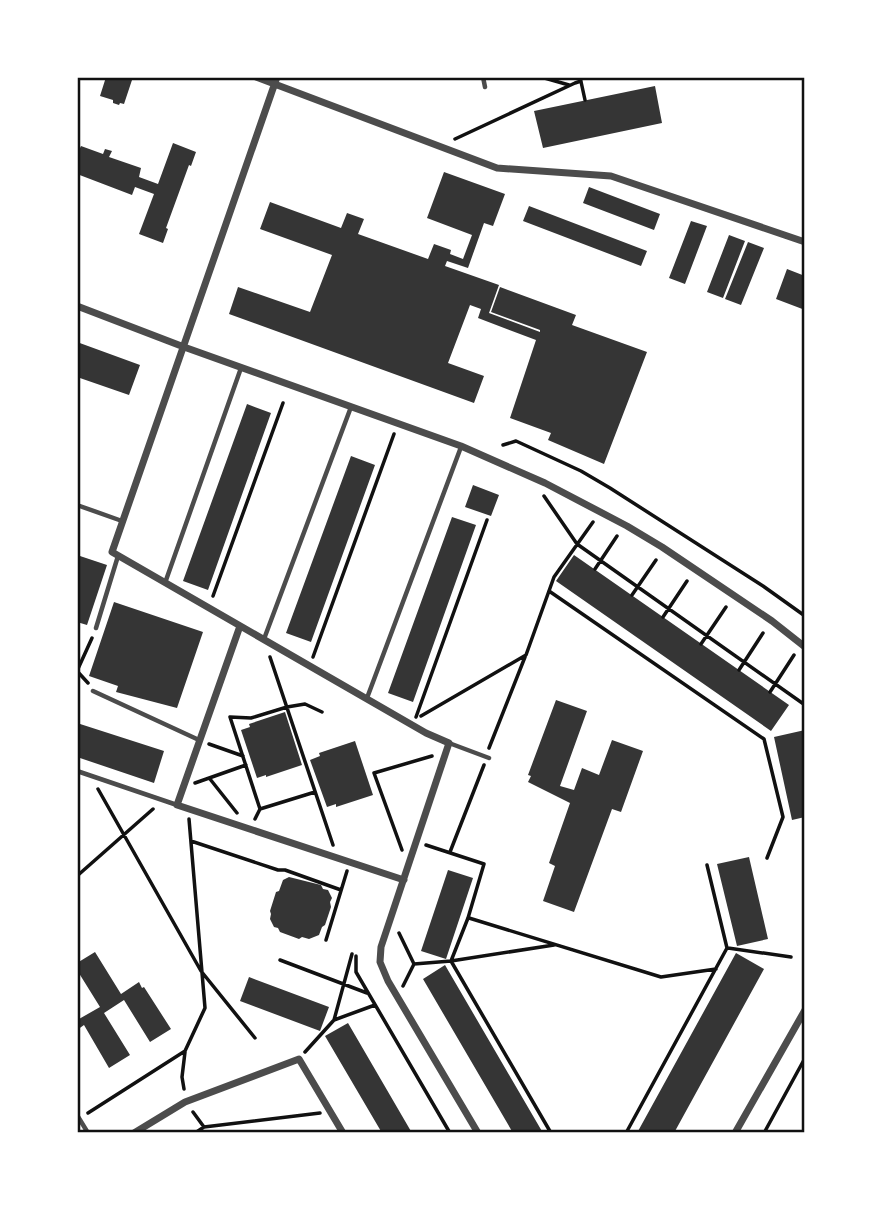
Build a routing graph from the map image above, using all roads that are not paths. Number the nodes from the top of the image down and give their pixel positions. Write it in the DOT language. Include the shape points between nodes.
graph roads {
  1 [pos="256,77"];
  2 [pos="483,77"];
  3 [pos="275,80"];
  4 [pos="485,87"];
  5 [pos="805,242"];
  6 [pos="77,306"];
  7 [pos="184,347"];
  8 [pos="242,368"];
  9 [pos="351,407"];
  10 [pos="461,446"];
  11 [pos="77,505"];
  12 [pos="122,521"];
  13 [pos="118,556"];
  14 [pos="164,583"];
  15 [pos="240,626"];
  16 [pos="96,628"];
  17 [pos="264,639"];
  18 [pos="805,647"];
  19 [pos="93,691"];
  20 [pos="367,698"];
  21 [pos="200,740"];
  22 [pos="449,743"];
  23 [pos="488,757"];
  24 [pos="77,771"];
  25 [pos="177,805"];
  26 [pos="404,880"];
  27 [pos="805,1010"];
  28 [pos="78,1117"];
  29 [pos="88,1133"];
  30 [pos="134,1133"];
  31 [pos="343,1133"];
  32 [pos="478,1133"];
  33 [pos="735,1133"];
  1 -- 3 [label="street"];
  2 -- 4 [label="lane"];
  3 -- 5 [label="street" via="497,168 611,176"];
  3 -- 7 [label="street"];
  6 -- 7 [label="street"];
  7 -- 8 [label="street"];
  7 -- 12 [label="street"];
  8 -- 9 [label="street"];
  8 -- 14 [label="lane"];
  9 -- 10 [label="street"];
  9 -- 17 [label="lane"];
  10 -- 18 [label="street" via="626,526 706,575"];
  10 -- 20 [label="lane"];
  11 -- 12 [label="lane"];
  12 -- 13 [label="street" via="111,552"];
  13 -- 14 [label="street"];
  13 -- 16 [label="lane"];
  14 -- 15 [label="street"];
  15 -- 17 [label="street"];
  15 -- 21 [label="street"];
  17 -- 20 [label="street"];
  19 -- 21 [label="lane"];
  20 -- 22 [label="street"];
  21 -- 25 [label="street"];
  22 -- 23 [label="lane"];
  22 -- 26 [label="street"];
  24 -- 25 [label="lane"];
  25 -- 26 [label="street"];
  26 -- 32 [label="street" via="380,962"];
  27 -- 33 [label="street"];
  28 -- 29 [label="lane"];
  30 -- 31 [label="street" via="185,1101 299,1059"];
}
